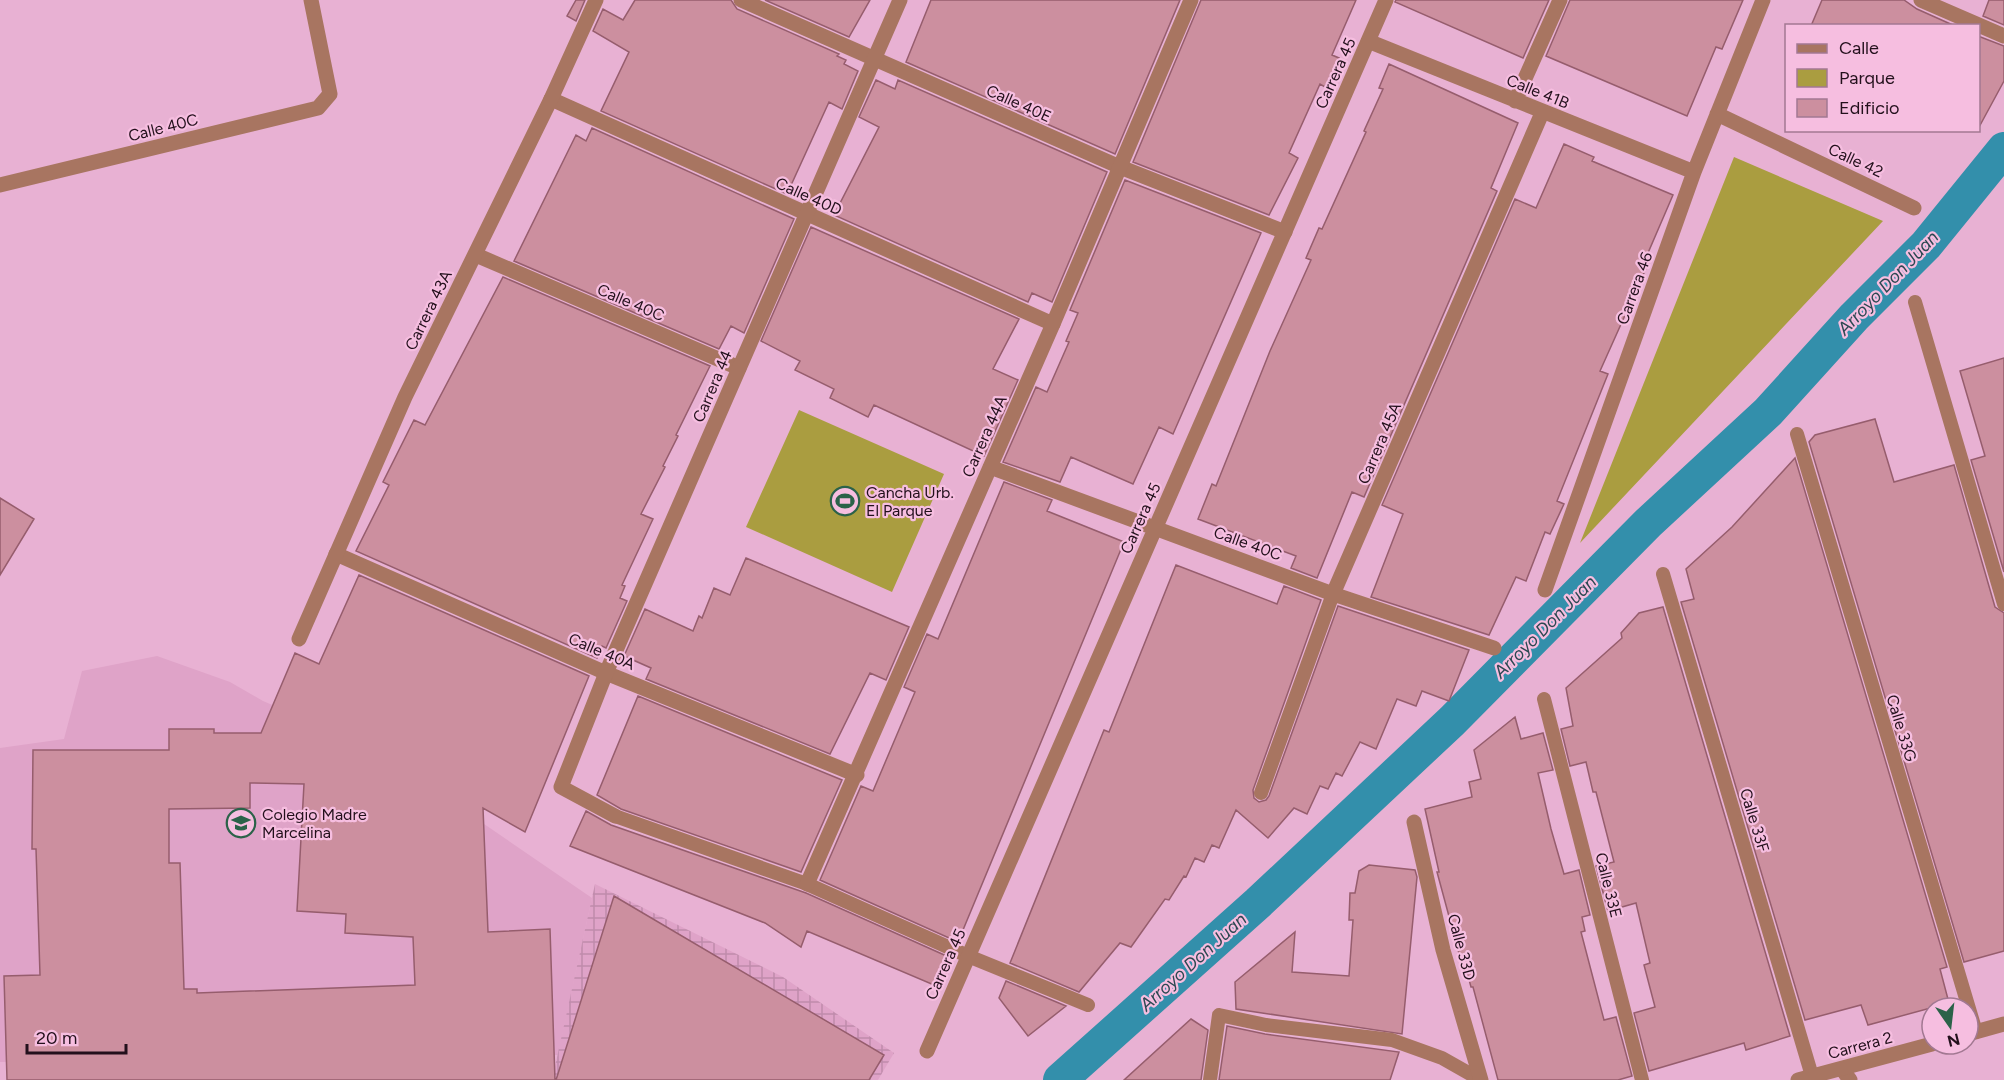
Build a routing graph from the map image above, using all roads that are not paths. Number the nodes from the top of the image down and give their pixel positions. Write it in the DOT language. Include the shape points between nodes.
graph roads {
  1 [pos="311,0"];
  2 [pos="596,0"];
  3 [pos="741,0"];
  4 [pos="900,0"];
  5 [pos="1191,0"];
  6 [pos="1386,0"];
  7 [pos="1560,0"];
  8 [pos="1762,0"];
  9 [pos="1922,0"];
  10 [pos="1977,24"];
  11 [pos="1980,25"];
  12 [pos="2004,36"];
  13 [pos="1368,41"];
  14 [pos="874,60"];
  15 [pos="550,99"];
  16 [pos="1515,101"];
  17 [pos="1542,113"];
  18 [pos="1717,114"];
  19 [pos="1120,167"];
  20 [pos="1695,172"];
  21 [pos="0,185"];
  22 [pos="1914,208"];
  23 [pos="808,215"];
  24 [pos="1285,232"];
  25 [pos="476,255"];
  26 [pos="1915,302"];
  27 [pos="1053,324"];
  28 [pos="739,368"];
  29 [pos="1797,434"];
  30 [pos="990,466"];
  31 [pos="1155,528"];
  32 [pos="336,554"];
  33 [pos="1663,574"];
  34 [pos="1545,590"];
  35 [pos="1334,594"];
  36 [pos="2004,604"];
  37 [pos="299,639"];
  38 [pos="1494,648"];
  39 [pos="606,673"];
  40 [pos="1544,699"];
  41 [pos="857,775"];
  42 [pos="1261,793"];
  43 [pos="615,816"];
  44 [pos="1414,822"];
  45 [pos="807,884"];
  46 [pos="968,956"];
  47 [pos="1961,996"];
  48 [pos="1088,1005"];
  49 [pos="2004,1024"];
  50 [pos="1980,1031"];
  51 [pos="1920,1048"];
  52 [pos="927,1051"];
  53 [pos="1846,1074"];
  54 [pos="1805,1078"];
  55 [pos="1210,1080"];
  56 [pos="1481,1080"];
  57 [pos="1642,1080"];
  1 -- 21 [label="street, Calle 40C" via="330,94 318,108"];
  2 -- 15 [label="street, Carrera 43A"];
  3 -- 14 [label="street, Calle 40E"];
  4 -- 14 [label="street, Carrera 44"];
  5 -- 19 [label="street, Carrera 44A"];
  6 -- 13 [label="street, Carrera 45"];
  7 -- 16 [label="street"];
  8 -- 18 [label="street, Carrera 46"];
  9 -- 10 [label="street"];
  11 -- 12 [label="street"];
  13 -- 16 [label="street, Calle 41B"];
  13 -- 24 [label="street, Carrera 45"];
  14 -- 19 [label="street, Calle 40E"];
  14 -- 23 [label="street, Carrera 44"];
  15 -- 23 [label="street, Calle 40D"];
  15 -- 25 [label="street, Carrera 43A"];
  16 -- 17 [label="street, Calle 41B"];
  17 -- 20 [label="street, Calle 41B"];
  17 -- 35 [label="street, Carrera 45A"];
  18 -- 20 [label="street, Carrera 46"];
  18 -- 22 [label="street, Calle 42"];
  19 -- 24 [label="street, Calle 40E"];
  19 -- 27 [label="street, Carrera 44A"];
  20 -- 34 [label="street, Carrera 46"];
  23 -- 27 [label="street, Calle 40D"];
  23 -- 28 [label="street, Carrera 44"];
  24 -- 31 [label="street, Carrera 45"];
  25 -- 28 [label="street, Calle 40C"];
  25 -- 32 [label="street, Carrera 43A" via="405,397"];
  26 -- 36 [label="lane"];
  27 -- 30 [label="street, Carrera 44A"];
  28 -- 39 [label="street, Carrera 44"];
  29 -- 47 [label="lane, Calle 33G"];
  30 -- 31 [label="street, Calle 40C"];
  30 -- 41 [label="street, Carrera 44A"];
  31 -- 35 [label="street, Calle 40C"];
  31 -- 46 [label="street, Carrera 45"];
  32 -- 37 [label="street, Carrera 43A"];
  32 -- 39 [label="street, Calle 40A"];
  33 -- 54 [label="lane, Calle 33F"];
  35 -- 38 [label="street, Calle 40C"];
  35 -- 42 [label="lane, Carrera 45A"];
  39 -- 41 [label="street, Calle 40A"];
  39 -- 43 [label="street, Carrera 44" via="561,787"];
  40 -- 57 [label="lane, Calle 33E"];
  41 -- 45 [label="street, Carrera 44A"];
  43 -- 45 [label="lane"];
  44 -- 56 [label="street, Calle 33D" via="1443,950"];
  45 -- 46 [label="lane"];
  46 -- 48 [label="lane"];
  46 -- 52 [label="street, Carrera 45"];
  49 -- 50 [label="street"];
  51 -- 53 [label="street, Carrera 2"];
  53 -- 54 [label="street, Carrera 2"];
  55 -- 56 [label="lane" via="1219,1015 1299,1030 1392,1040 1442,1058"];
}
